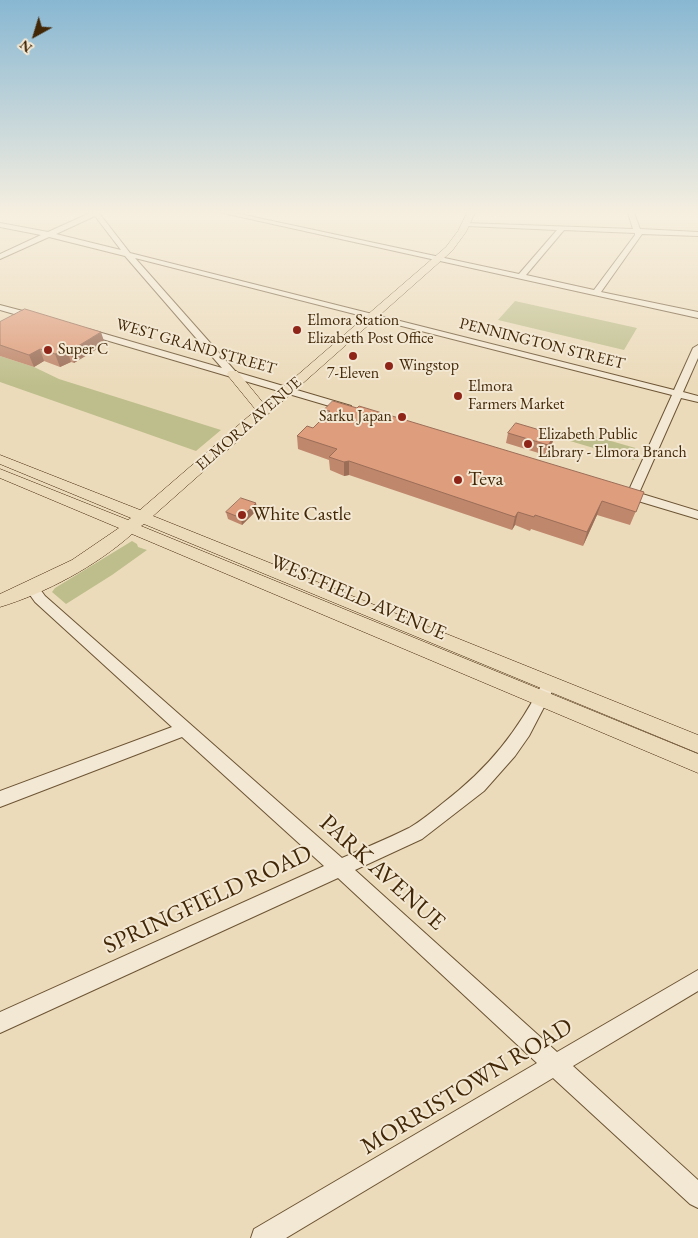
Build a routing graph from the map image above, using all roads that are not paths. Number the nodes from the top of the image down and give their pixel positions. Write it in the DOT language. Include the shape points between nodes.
graph roads {
  1 [pos="142,271"];
  2 [pos="191,271"];
  3 [pos="424,271"];
  4 [pos="491,271"];
  5 [pos="525,271"];
  6 [pos="612,271"];
  7 [pos="520,277"];
  8 [pos="596,293"];
  9 [pos="0,307"];
  10 [pos="698,315"];
  11 [pos="372,316"];
  12 [pos="42,319"];
  13 [pos="80,330"];
  14 [pos="698,348"];
  15 [pos="233,374"];
  16 [pos="288,390"];
  17 [pos="677,394"];
  18 [pos="698,399"];
  19 [pos="264,412"];
  20 [pos="362,412"];
  21 [pos="0,460"];
  22 [pos="0,473"];
  23 [pos="615,490"];
  24 [pos="632,495"];
  25 [pos="698,515"];
  26 [pos="136,522"];
  27 [pos="32,588"];
  28 [pos="0,601"];
  29 [pos="546,692"];
  30 [pos="184,730"];
  31 [pos="698,744"];
  32 [pos="698,764"];
  33 [pos="0,799"];
  34 [pos="339,868"];
  35 [pos="698,980"];
  36 [pos="0,1023"];
  37 [pos="555,1065"];
  38 [pos="698,1196"];
  39 [pos="263,1238"];
  1 -- 15 [label="street"];
  2 -- 11 [label="street, PENNINGTON STREET"];
  3 -- 11 [label="main road, ELMORA AVENUE"];
  4 -- 7 [label="street"];
  5 -- 7 [label="street"];
  6 -- 8 [label="street"];
  7 -- 8 [label="street"];
  8 -- 10 [label="street"];
  9 -- 12 [label="street"];
  11 -- 16 [label="main road, ELMORA AVENUE"];
  11 -- 17 [label="street, PENNINGTON STREET"];
  13 -- 15 [label="street, WEST GRAND STREET"];
  14 -- 17 [label="street"];
  15 -- 16 [label="street, WEST GRAND STREET"];
  15 -- 19 [label="main road"];
  16 -- 19 [label="main road, ELMORA AVENUE"];
  16 -- 20 [label="street, WEST GRAND STREET"];
  17 -- 18 [label="street, PENNINGTON STREET"];
  17 -- 24 [label="street"];
  19 -- 26 [label="main road, ELMORA AVENUE"];
  21 -- 26 [label="main road, WESTFIELD AVENUE"];
  22 -- 26 [label="main road, WESTFIELD AVENUE"];
  23 -- 24 [label="street"];
  24 -- 25 [label="street"];
  26 -- 27 [label="main road, ELMORA AVENUE" via="93,555"];
  26 -- 29 [label="main road, WESTFIELD AVENUE"];
  27 -- 28 [label="main road, ELMORA AVENUE"];
  27 -- 30 [label="street, PARK AVENUE" via="40,599"];
  29 -- 31 [label="main road, WESTFIELD AVENUE"];
  29 -- 32 [label="main road, WESTFIELD AVENUE"];
  29 -- 34 [label="street, SPRINGFIELD ROAD" via="530,724 507,755 452,808 416,833"];
  30 -- 33 [label="street"];
  30 -- 34 [label="street, PARK AVENUE"];
  34 -- 36 [label="street, SPRINGFIELD ROAD"];
  34 -- 37 [label="street, PARK AVENUE"];
  35 -- 37 [label="street, MORRISTOWN ROAD"];
  37 -- 38 [label="street, PARK AVENUE"];
  37 -- 39 [label="street, MORRISTOWN ROAD"];
}
